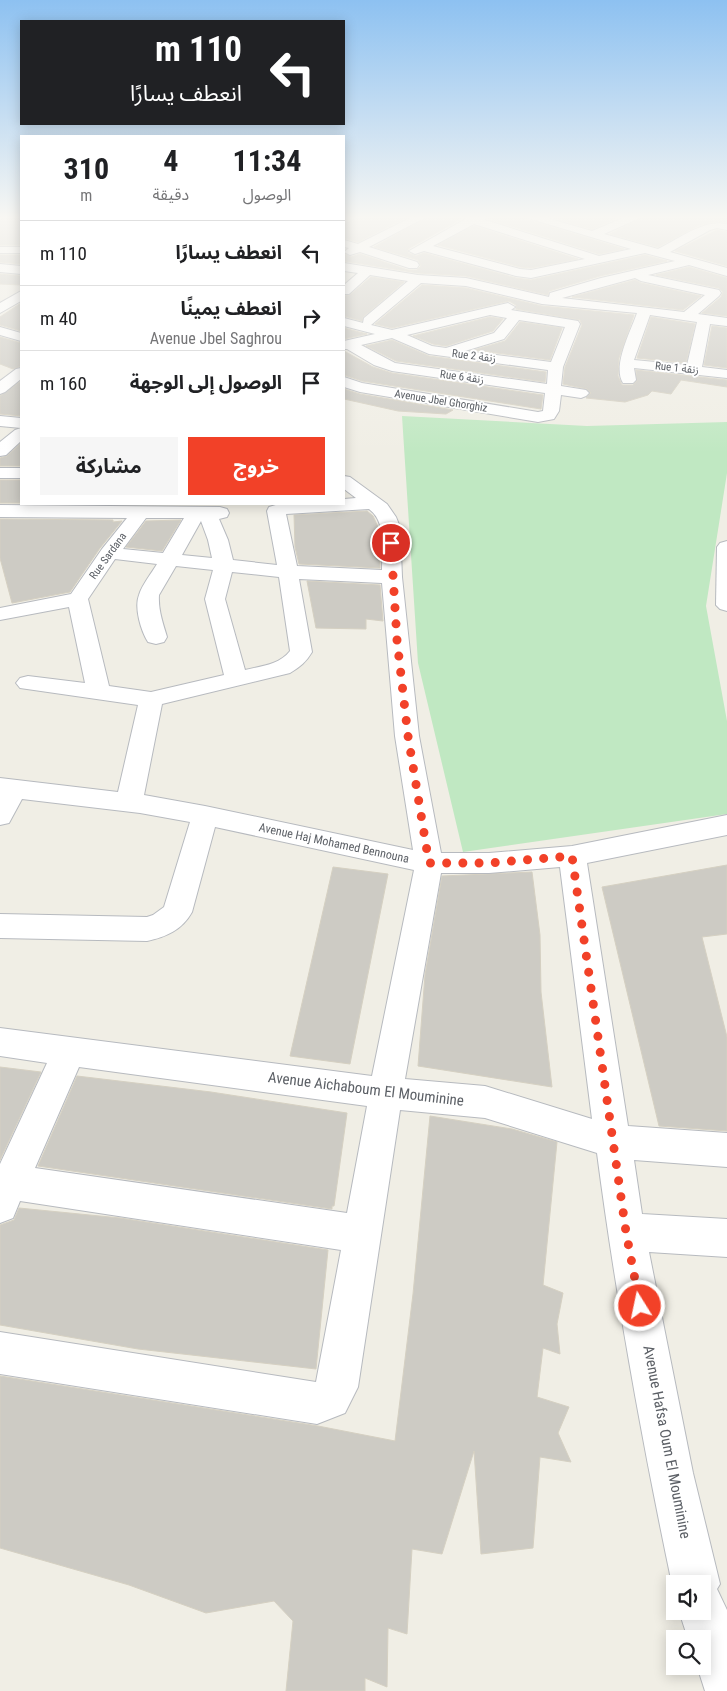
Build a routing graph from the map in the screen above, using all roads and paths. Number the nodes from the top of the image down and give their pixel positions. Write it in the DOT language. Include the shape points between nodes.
graph roads {
  1 [pos="400,295"];
  2 [pos="520,295"];
  3 [pos="559,295"];
  4 [pos="714,295"];
  5 [pos="20,296"];
  6 [pos="542,300"];
  7 [pos="0,309"];
  8 [pos="645,310"];
  9 [pos="490,311"];
  10 [pos="516,314"];
  11 [pos="687,316"];
  12 [pos="704,318"];
  13 [pos="727,322"];
  14 [pos="345,323"];
  15 [pos="20,324"];
  16 [pos="0,330"];
  17 [pos="396,335"];
  18 [pos="355,336"];
  19 [pos="20,337"];
  20 [pos="448,353"];
  21 [pos="626,363"];
  22 [pos="556,367"];
  23 [pos="694,370"];
  24 [pos="17,371"];
  25 [pos="727,374"];
  26 [pos="628,380"];
  27 [pos="345,382"];
  28 [pos="0,389"];
  29 [pos="553,390"];
  30 [pos="581,393"];
  31 [pos="0,421"];
  32 [pos="20,424"];
  33 [pos="20,435"];
  34 [pos="0,451"];
  35 [pos="0,473"];
  36 [pos="20,473"];
  37 [pos="345,482"];
  38 [pos="373,503"];
  39 [pos="345,504"];
  40 [pos="330,505"];
  41 [pos="145,510"];
  42 [pos="6,511"];
  43 [pos="208,513"];
  44 [pos="0,532"];
  45 [pos="727,547"];
  46 [pos="109,553"];
  47 [pos="170,560"];
  48 [pos="224,566"];
  49 [pos="288,572"];
  50 [pos="392,577"];
  51 [pos="78,599"];
  52 [pos="727,605"];
  53 [pos="2,608"];
  54 [pos="156,636"];
  55 [pos="236,678"];
  56 [pos="28,683"];
  57 [pos="98,691"];
  58 [pos="150,699"];
  59 [pos="7,787"];
  60 [pos="129,802"];
  61 [pos="205,815"];
  62 [pos="0,816"];
  63 [pos="727,825"];
  64 [pos="572,856"];
  65 [pos="429,863"];
  66 [pos="0,926"];
  67 [pos="0,1042"];
  68 [pos="69,1051"];
  69 [pos="386,1093"];
  70 [pos="614,1142"];
  71 [pos="727,1150"];
  72 [pos="5,1194"];
  73 [pos="626,1232"];
  74 [pos="363,1234"];
  75 [pos="727,1238"];
  76 [pos="0,1353"];
  77 [pos="694,1575"];
  78 [pos="706,1620"];
  79 [pos="727,1683"];
  1 -- 18 [label="street"];
  2 -- 6 [label="street"];
  3 -- 6 [label="street"];
  4 -- 11 [label="street"];
  5 -- 7 [label="street"];
  6 -- 8 [label="street"];
  6 -- 9 [label="street"];
  8 -- 11 [label="street"];
  8 -- 21 [label="street"];
  9 -- 10 [label="street"];
  9 -- 17 [label="street"];
  10 -- 20 [label="street" via="499,336"];
  10 -- 22 [label="street" via="573,324"];
  11 -- 12 [label="street"];
  12 -- 13 [label="street"];
  12 -- 23 [label="street"];
  14 -- 18 [label="street"];
  15 -- 16 [label="street"];
  16 -- 19 [label="street"];
  17 -- 18 [label="street"];
  17 -- 20 [label="street, Rue 2 زنقة" via="420,347"];
  18 -- 29 [label="street, Rue 6 زنقة" via="379,362 392,367"];
  20 -- 22 [label="street, Rue 2 زنقة"];
  21 -- 23 [label="street, Rue 1 زنقة"];
  21 -- 26 [label="street"];
  22 -- 29 [label="street"];
  23 -- 25 [label="street, Rue 1 زنقة"];
  24 -- 28 [label="street"];
  27 -- 29 [label="street, Avenue Jbel Ghorghiz" via="538,417 548,416 551,411"];
  29 -- 30 [label="street, Rue 6 زنقة"];
  31 -- 32 [label="street"];
  33 -- 34 [label="street"];
  35 -- 36 [label="street"];
  37 -- 38 [label="street"];
  38 -- 39 [label="street"];
  38 -- 50 [label="street" via="385,514 391,527"];
  40 -- 49 [label="street" via="287,507 276,511"];
  41 -- 42 [label="street"];
  41 -- 43 [label="street"];
  41 -- 46 [label="street, Rue Sardana"];
  42 -- 44 [label="street"];
  43 -- 47 [label="street"];
  43 -- 48 [label="street"];
  45 -- 52 [label="street"];
  46 -- 47 [label="street"];
  46 -- 51 [label="street, Rue Sardana"];
  47 -- 48 [label="street"];
  47 -- 54 [label="street" via="148,600"];
  48 -- 49 [label="street"];
  48 -- 55 [label="street" via="215,599"];
  49 -- 50 [label="street"];
  49 -- 55 [label="street" via="300,652 294,661 282,668"];
  50 -- 65 [label="street" via="408,736"];
  51 -- 53 [label="street"];
  51 -- 57 [label="street"];
  55 -- 58 [label="street"];
  56 -- 57 [label="street"];
  57 -- 58 [label="street"];
  58 -- 60 [label="street"];
  59 -- 60 [label="street, Avenue Haj Mohamed Bennouna"];
  59 -- 62 [label="street"];
  60 -- 61 [label="street, Avenue Haj Mohamed Bennouna"];
  61 -- 65 [label="street, Avenue Haj Mohamed Bennouna"];
  61 -- 66 [label="street" via="177,912 169,922 147,929"];
  63 -- 64 [label="street, Avenue Haj Mohamed Bennouna"];
  64 -- 65 [label="street, Avenue Haj Mohamed Bennouna" via="489,863"];
  64 -- 70 [label="street, Avenue Hafsa Oum El Mouminine"];
  65 -- 69 [label="street"];
  67 -- 68 [label="street, Avenue Aichaboum El Mouminine"];
  68 -- 69 [label="street, Avenue Aichaboum El Mouminine"];
  68 -- 72 [label="street"];
  69 -- 70 [label="street, Avenue Aichaboum El Mouminine" via="485,1102"];
  69 -- 74 [label="street"];
  70 -- 71 [label="street, Avenue Aichaboum El Mouminine"];
  70 -- 73 [label="street, Avenue Hafsa Oum El Mouminine"];
  72 -- 74 [label="street"];
  73 -- 75 [label="street"];
  73 -- 77 [label="street, Avenue Hafsa Oum El Mouminine" via="671,1472"];
  74 -- 76 [label="street" via="337,1387 330,1398 318,1403"];
  78 -- 79 [label="street"];
}
